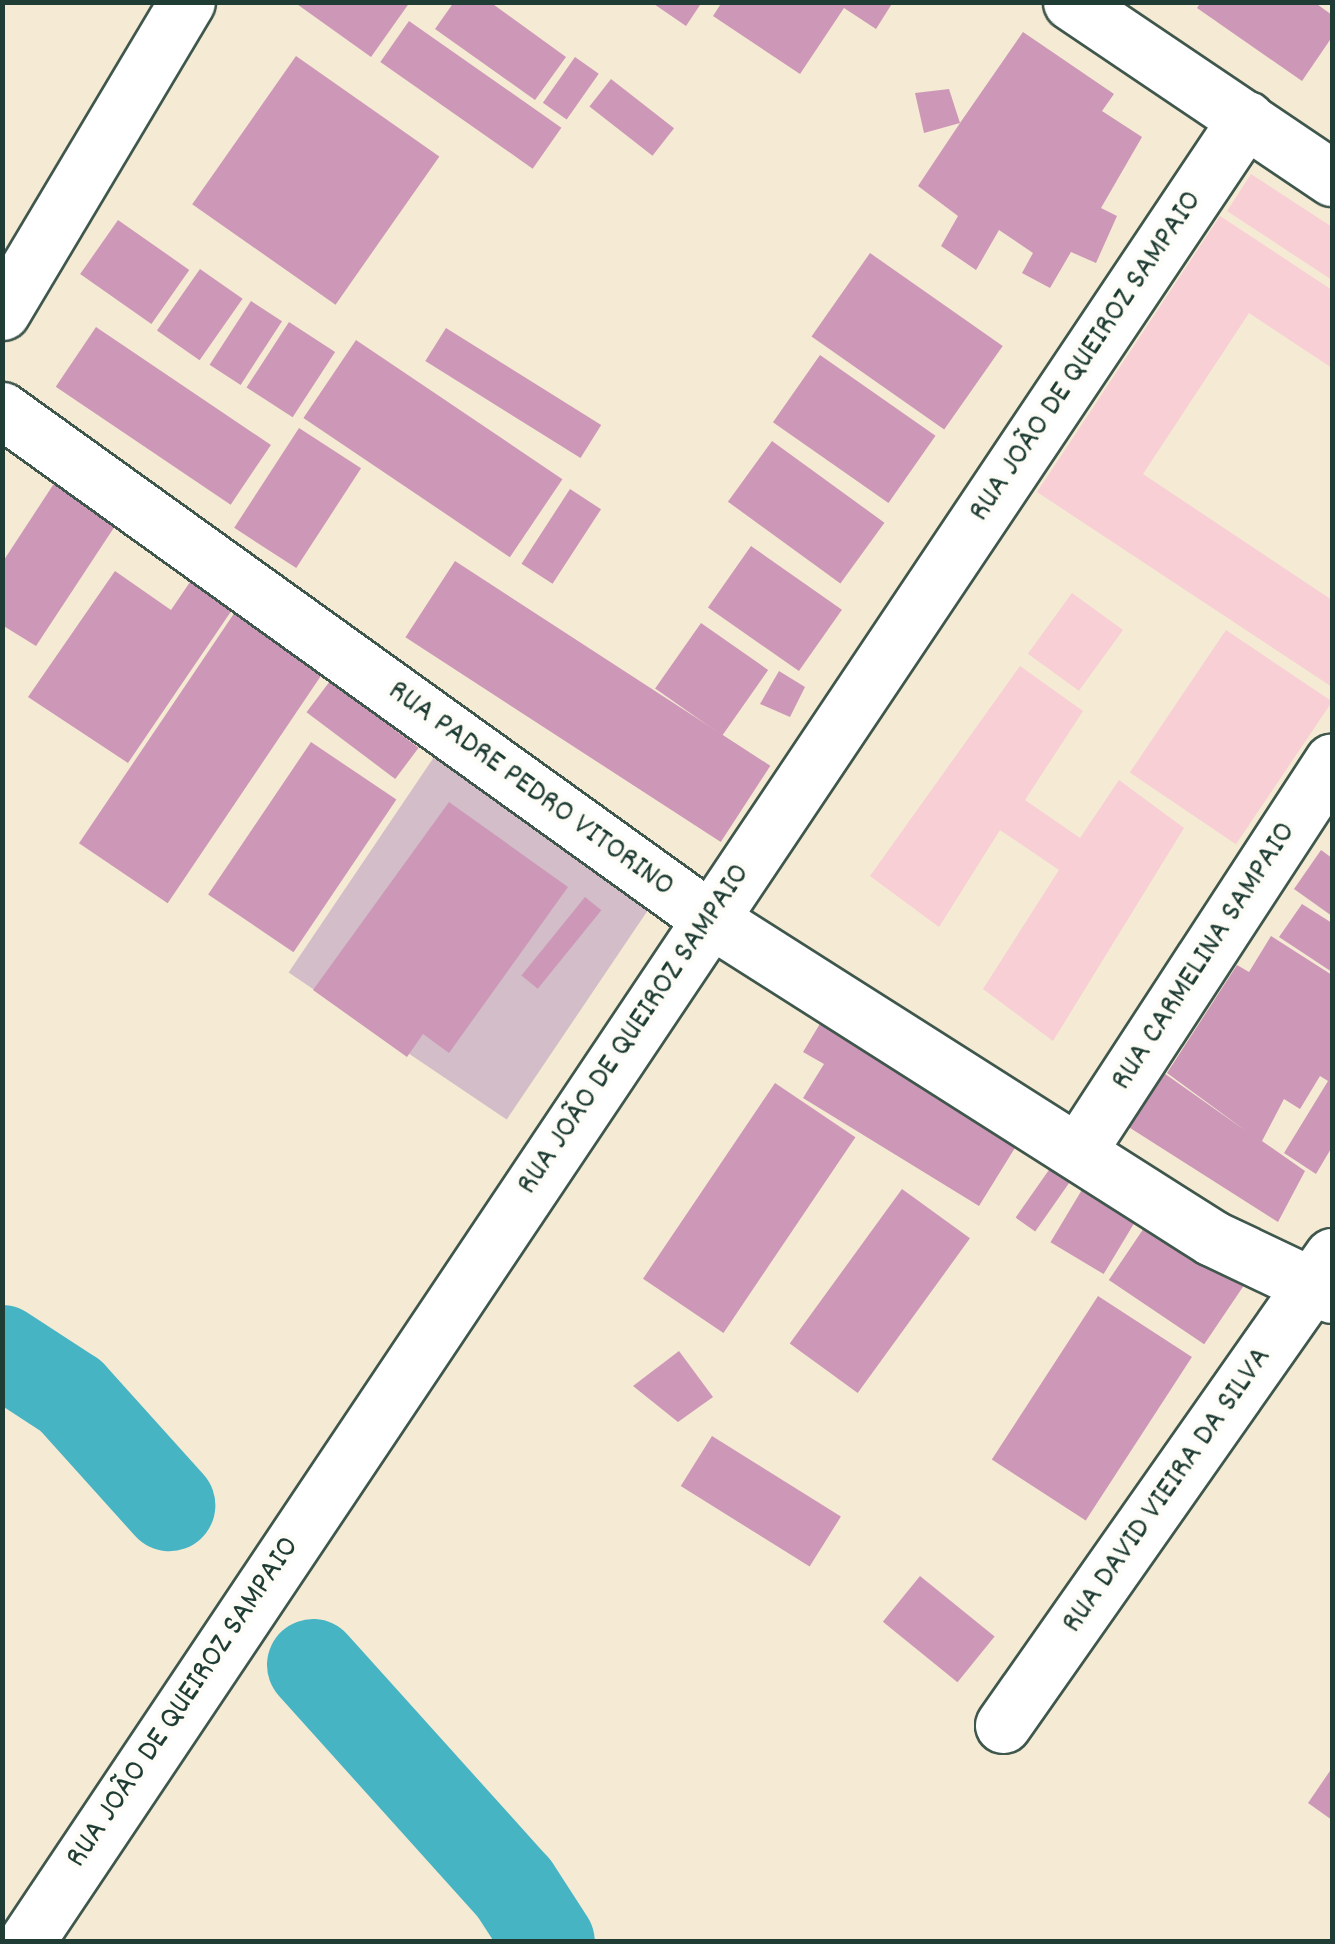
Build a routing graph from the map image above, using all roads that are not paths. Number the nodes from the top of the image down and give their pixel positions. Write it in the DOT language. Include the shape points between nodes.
graph roads {
  1 [pos="187,2"];
  2 [pos="1071,2"];
  3 [pos="1246,120"];
  4 [pos="1332,178"];
  5 [pos="2,312"];
  6 [pos="2,410"];
  7 [pos="1332,762"];
  8 [pos="710,920"];
  9 [pos="1078,1152"];
  10 [pos="1327,1278"];
  11 [pos="1003,1724"];
  12 [pos="26,1942"];
  1 -- 5 [label="street"];
  2 -- 3 [label="street"];
  3 -- 4 [label="street"];
  3 -- 8 [label="street, RUA JOÃO DE QUEIROZ SAMPAIO"];
  6 -- 8 [label="street, RUA PADRE PEDRO VITORINO"];
  7 -- 9 [label="street, RUA CARMELINA SAMPAIO"];
  8 -- 9 [label="street, RUA PADRE PEDRO VITORINO"];
  8 -- 12 [label="street, RUA JOÃO DE QUEIROZ SAMPAIO"];
  9 -- 10 [label="street, RUA PADRE PEDRO VITORINO" via="1257,1264"];
  10 -- 11 [label="street, RUA DAVID VIEIRA DA SILVA"];
}
